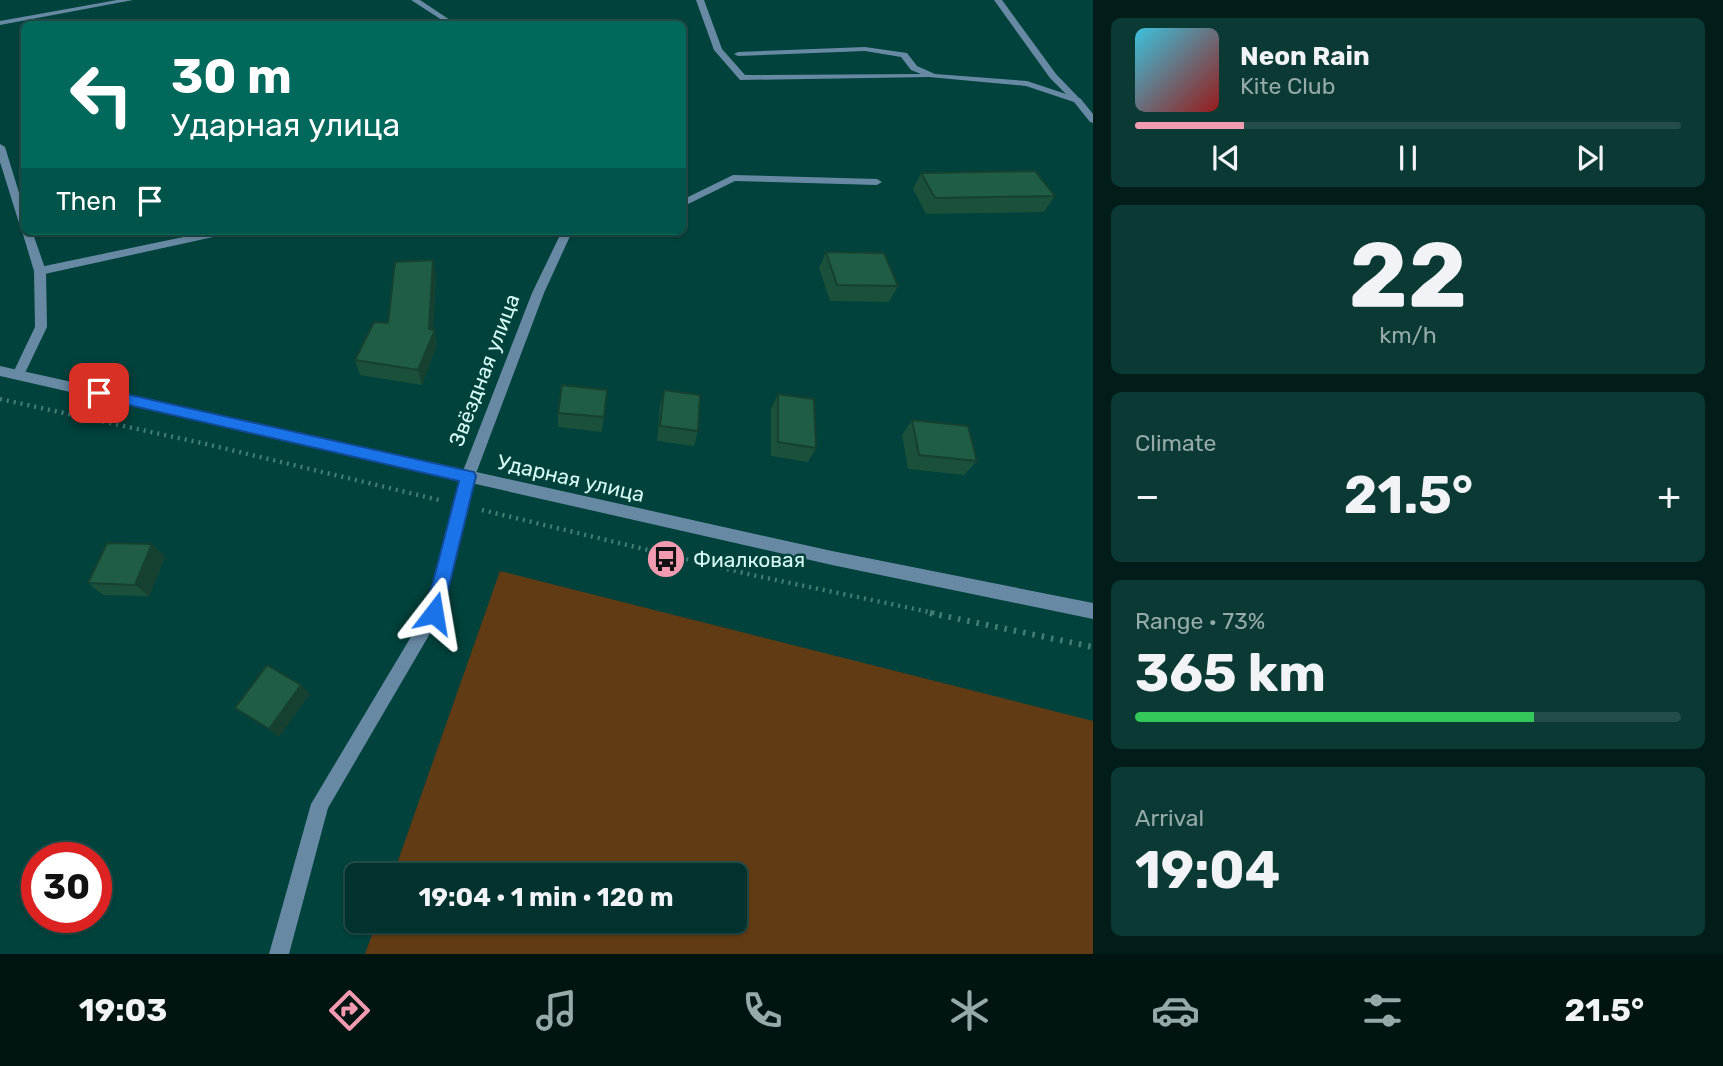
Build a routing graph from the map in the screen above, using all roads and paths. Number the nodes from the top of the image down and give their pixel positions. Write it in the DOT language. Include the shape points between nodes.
graph roads {
  1 [pos="129,0"];
  2 [pos="415,0"];
  3 [pos="701,0"];
  4 [pos="998,0"];
  5 [pos="447,21"];
  6 [pos="0,23"];
  7 [pos="738,54"];
  8 [pos="934,76"];
  9 [pos="1077,100"];
  10 [pos="1093,120"];
  11 [pos="0,147"];
  12 [pos="877,182"];
  13 [pos="686,202"];
  14 [pos="21,214"];
  15 [pos="28,235"];
  16 [pos="208,235"];
  17 [pos="566,235"];
  18 [pos="40,271"];
  19 [pos="0,371"];
  20 [pos="18,375"];
  21 [pos="0,400"];
  22 [pos="468,476"];
  23 [pos="461,505"];
  24 [pos="1093,611"];
  25 [pos="1093,647"];
  26 [pos="279,954"];
  1 -- 6 [label="street"];
  2 -- 5 [label="street"];
  3 -- 8 [label="street" via="718,50 743,78"];
  4 -- 9 [label="street" via="1053,76"];
  7 -- 8 [label="street" via="865,49 904,55 914,68"];
  8 -- 9 [label="street" via="1027,84"];
  9 -- 10 [label="street"];
  11 -- 14 [label="street"];
  12 -- 13 [label="street" via="733,178"];
  15 -- 18 [label="street"];
  16 -- 18 [label="street"];
  17 -- 22 [label="street, Звёздная улица" via="538,293"];
  18 -- 20 [label="street" via="41,327"];
  19 -- 20 [label="street, Ударная улица"];
  20 -- 22 [label="street, Ударная улица"];
  21 -- 23 [label="path"];
  22 -- 23 [label="street, Звёздная улица"];
  22 -- 24 [label="street, Ударная улица"];
  23 -- 25 [label="path" via="752,575"];
  23 -- 26 [label="street, Звёздная улица" via="434,613 320,804"];
}
